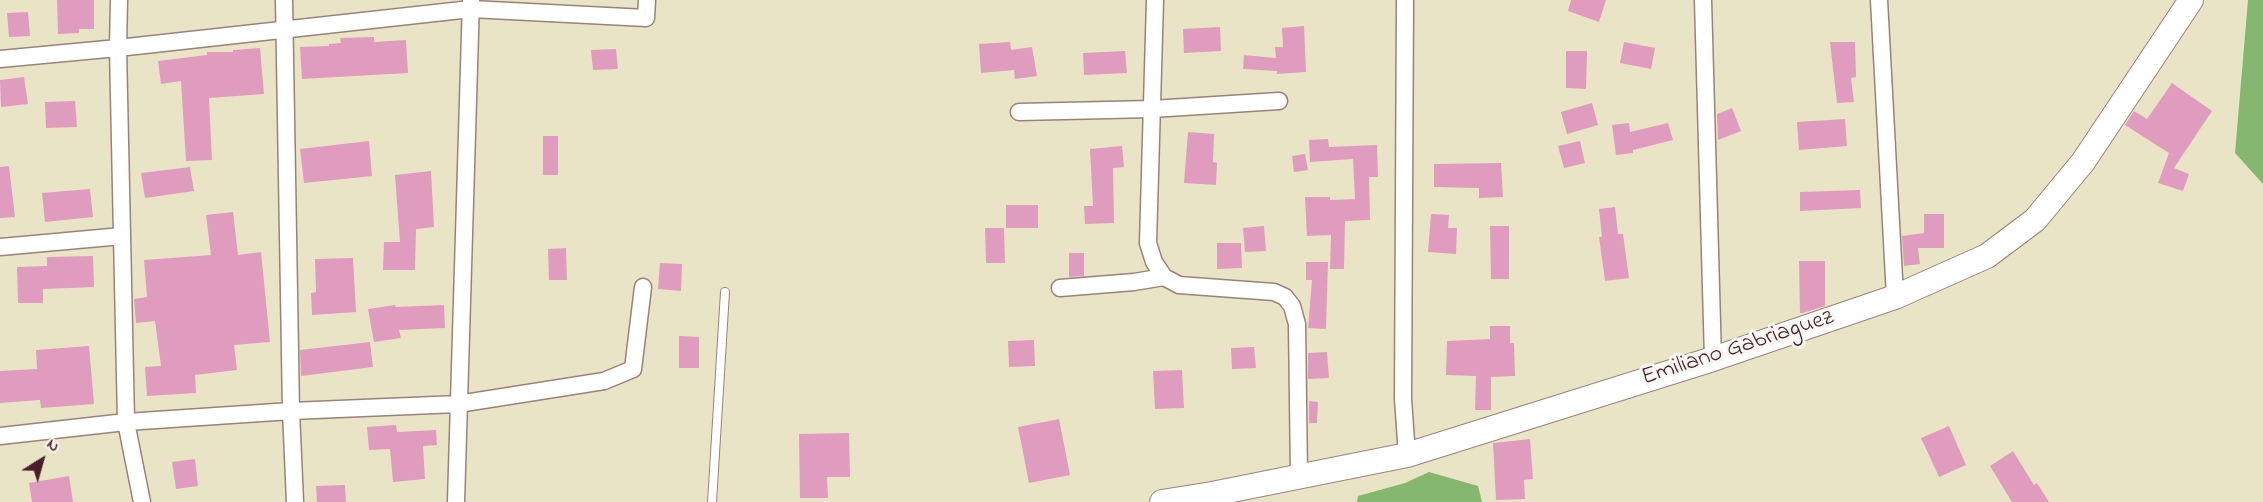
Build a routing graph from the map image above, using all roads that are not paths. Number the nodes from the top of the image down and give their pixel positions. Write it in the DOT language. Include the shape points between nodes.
graph roads {
  1 [pos="119,0"];
  2 [pos="284,0"];
  3 [pos="647,0"];
  4 [pos="1155,0"];
  5 [pos="1405,0"];
  6 [pos="1703,0"];
  7 [pos="1879,0"];
  8 [pos="2191,0"];
  9 [pos="471,4"];
  10 [pos="284,30"];
  11 [pos="118,48"];
  12 [pos="0,59"];
  13 [pos="1279,101"];
  14 [pos="1152,108"];
  15 [pos="1019,112"];
  16 [pos="122,236"];
  17 [pos="0,247"];
  18 [pos="1164,277"];
  19 [pos="642,287"];
  20 [pos="1060,288"];
  21 [pos="725,292"];
  22 [pos="1895,297"];
  23 [pos="1713,359"];
  24 [pos="458,404"];
  25 [pos="291,411"];
  26 [pos="126,422"];
  27 [pos="0,436"];
  28 [pos="1407,455"];
  29 [pos="1299,476"];
  30 [pos="142,502"];
  31 [pos="295,502"];
  32 [pos="456,502"];
  33 [pos="712,502"];
  34 [pos="1162,502"];
  1 -- 11 [label="street"];
  2 -- 10 [label="street"];
  3 -- 9 [label="street" via="646,18"];
  4 -- 14 [label="street"];
  5 -- 28 [label="street" via="1403,399"];
  6 -- 23 [label="street"];
  7 -- 22 [label="street"];
  8 -- 22 [label="main road, Emiliano Gabriaguez" via="2083,162 2035,220 1987,256"];
  9 -- 10 [label="street"];
  9 -- 24 [label="street"];
  10 -- 11 [label="street"];
  10 -- 25 [label="street"];
  11 -- 12 [label="street"];
  11 -- 16 [label="street"];
  13 -- 14 [label="street"];
  14 -- 15 [label="street"];
  14 -- 18 [label="street" via="1148,243"];
  16 -- 17 [label="street"];
  16 -- 26 [label="street"];
  18 -- 20 [label="street"];
  18 -- 29 [label="street" via="1179,285 1274,291 1292,306 1297,324"];
  19 -- 24 [label="street" via="633,369 604,381"];
  21 -- 33 [label="lane"];
  22 -- 23 [label="main road, Emiliano Gabriaguez"];
  23 -- 28 [label="main road, Emiliano Gabriaguez"];
  24 -- 25 [label="street"];
  24 -- 32 [label="street"];
  25 -- 26 [label="street"];
  25 -- 31 [label="street"];
  26 -- 27 [label="street"];
  26 -- 30 [label="street"];
  28 -- 29 [label="main road, Emiliano Gabriaguez"];
  29 -- 34 [label="main road, Emiliano Gabriaguez"];
}
